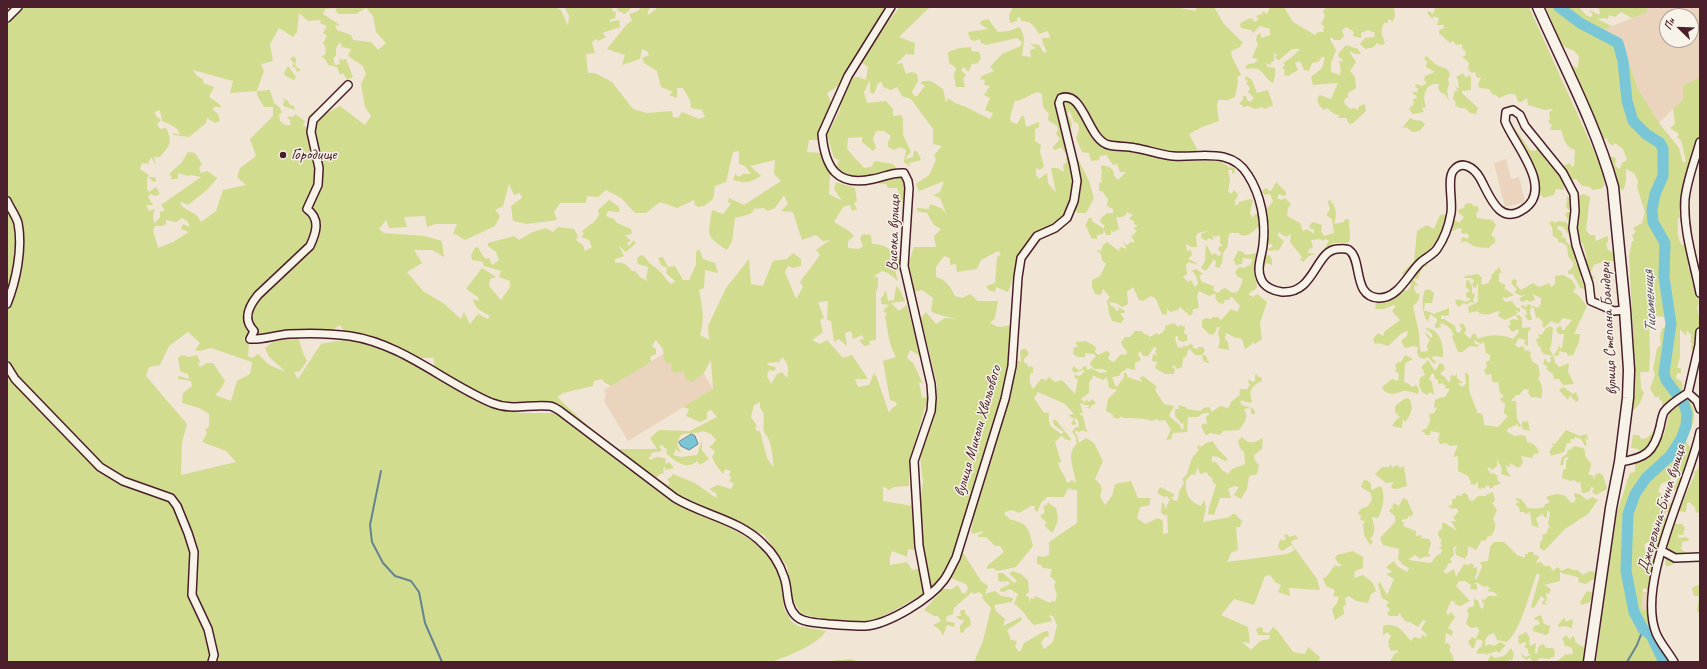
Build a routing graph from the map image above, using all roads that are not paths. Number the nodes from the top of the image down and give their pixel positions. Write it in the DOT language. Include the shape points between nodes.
graph roads {
  1 [pos="18,7"];
  2 [pos="891,7"];
  3 [pos="1538,7"];
  4 [pos="7,18"];
  5 [pos="348,84"];
  6 [pos="1700,142"];
  7 [pos="7,200"];
  8 [pos="1700,293"];
  9 [pos="7,304"];
  10 [pos="1625,310"];
  11 [pos="1700,332"];
  12 [pos="7,366"];
  13 [pos="1688,393"];
  14 [pos="1700,409"];
  15 [pos="1700,432"];
  16 [pos="1620,462"];
  17 [pos="1662,551"];
  18 [pos="1700,557"];
  19 [pos="928,594"];
  20 [pos="212,662"];
  21 [pos="1589,662"];
  22 [pos="1674,662"];
  1 -- 4 [label="street"];
  2 -- 19 [label="street, Висока вулиця" via="848,76 822,134 830,164 840,177 856,182 893,172 904,173 908,181 904,266 932,398 931,412 914,461 919,546"];
  3 -- 10 [label="main road, вулиця Степана Бандери" via="1608,168 1613,187"];
  5 -- 19 [label="street" via="313,120 312,132 319,168 318,185 307,209 315,219 314,237 310,246 250,304 248,322 254,331 250,339 312,333 375,341 407,355 492,403 506,407 550,406 560,411 675,498 689,507 742,528 764,544 780,566 788,604 797,617 806,621 866,626 904,612"];
  6 -- 8 [label="street" via="1686,197 1685,212 1687,235"];
  7 -- 9 [label="street" via="18,222 19,247 13,290"];
  10 -- 16 [label="main road, вулиця Степана Бандери" via="1629,384"];
  10 -- 19 [label="street, вулиця Миколи Хвильового" via="1614,311 1591,301 1589,284 1573,228 1574,194 1563,173 1516,111 1506,112 1505,121 1531,169 1535,192 1528,206 1514,214 1501,211 1494,206 1479,176 1470,167 1463,164 1458,166 1452,171 1450,178 1451,213 1437,250 1420,263 1393,293 1376,298 1364,290 1357,274 1355,260 1351,251 1346,249 1332,250 1306,284 1300,288 1280,292 1268,288 1260,279 1259,270 1264,226 1260,202 1248,174 1241,166 1224,156 1173,156 1103,144 1071,98 1061,98 1060,110 1076,173 1074,201 1067,218 1055,228 1036,236 1021,258 1012,366 1005,399 956,558 944,581"];
  11 -- 13 [label="street"];
  12 -- 20 [label="street" via="15,379 100,467 123,481 171,498 177,506 194,552 192,595 208,629 214,655"];
  13 -- 14 [label="street" via="1697,401"];
  13 -- 16 [label="street" via="1664,413 1657,439 1650,451 1638,459"];
  15 -- 17 [label="street, Джерельна-Бічна вулиця"];
  16 -- 21 [label="main road, вулиця Степана Бандери"];
  17 -- 18 [label="street" via="1675,558"];
  17 -- 22 [label="street, Джерельна-Бічна вулиця" via="1653,586 1653,617 1656,634"];
}
